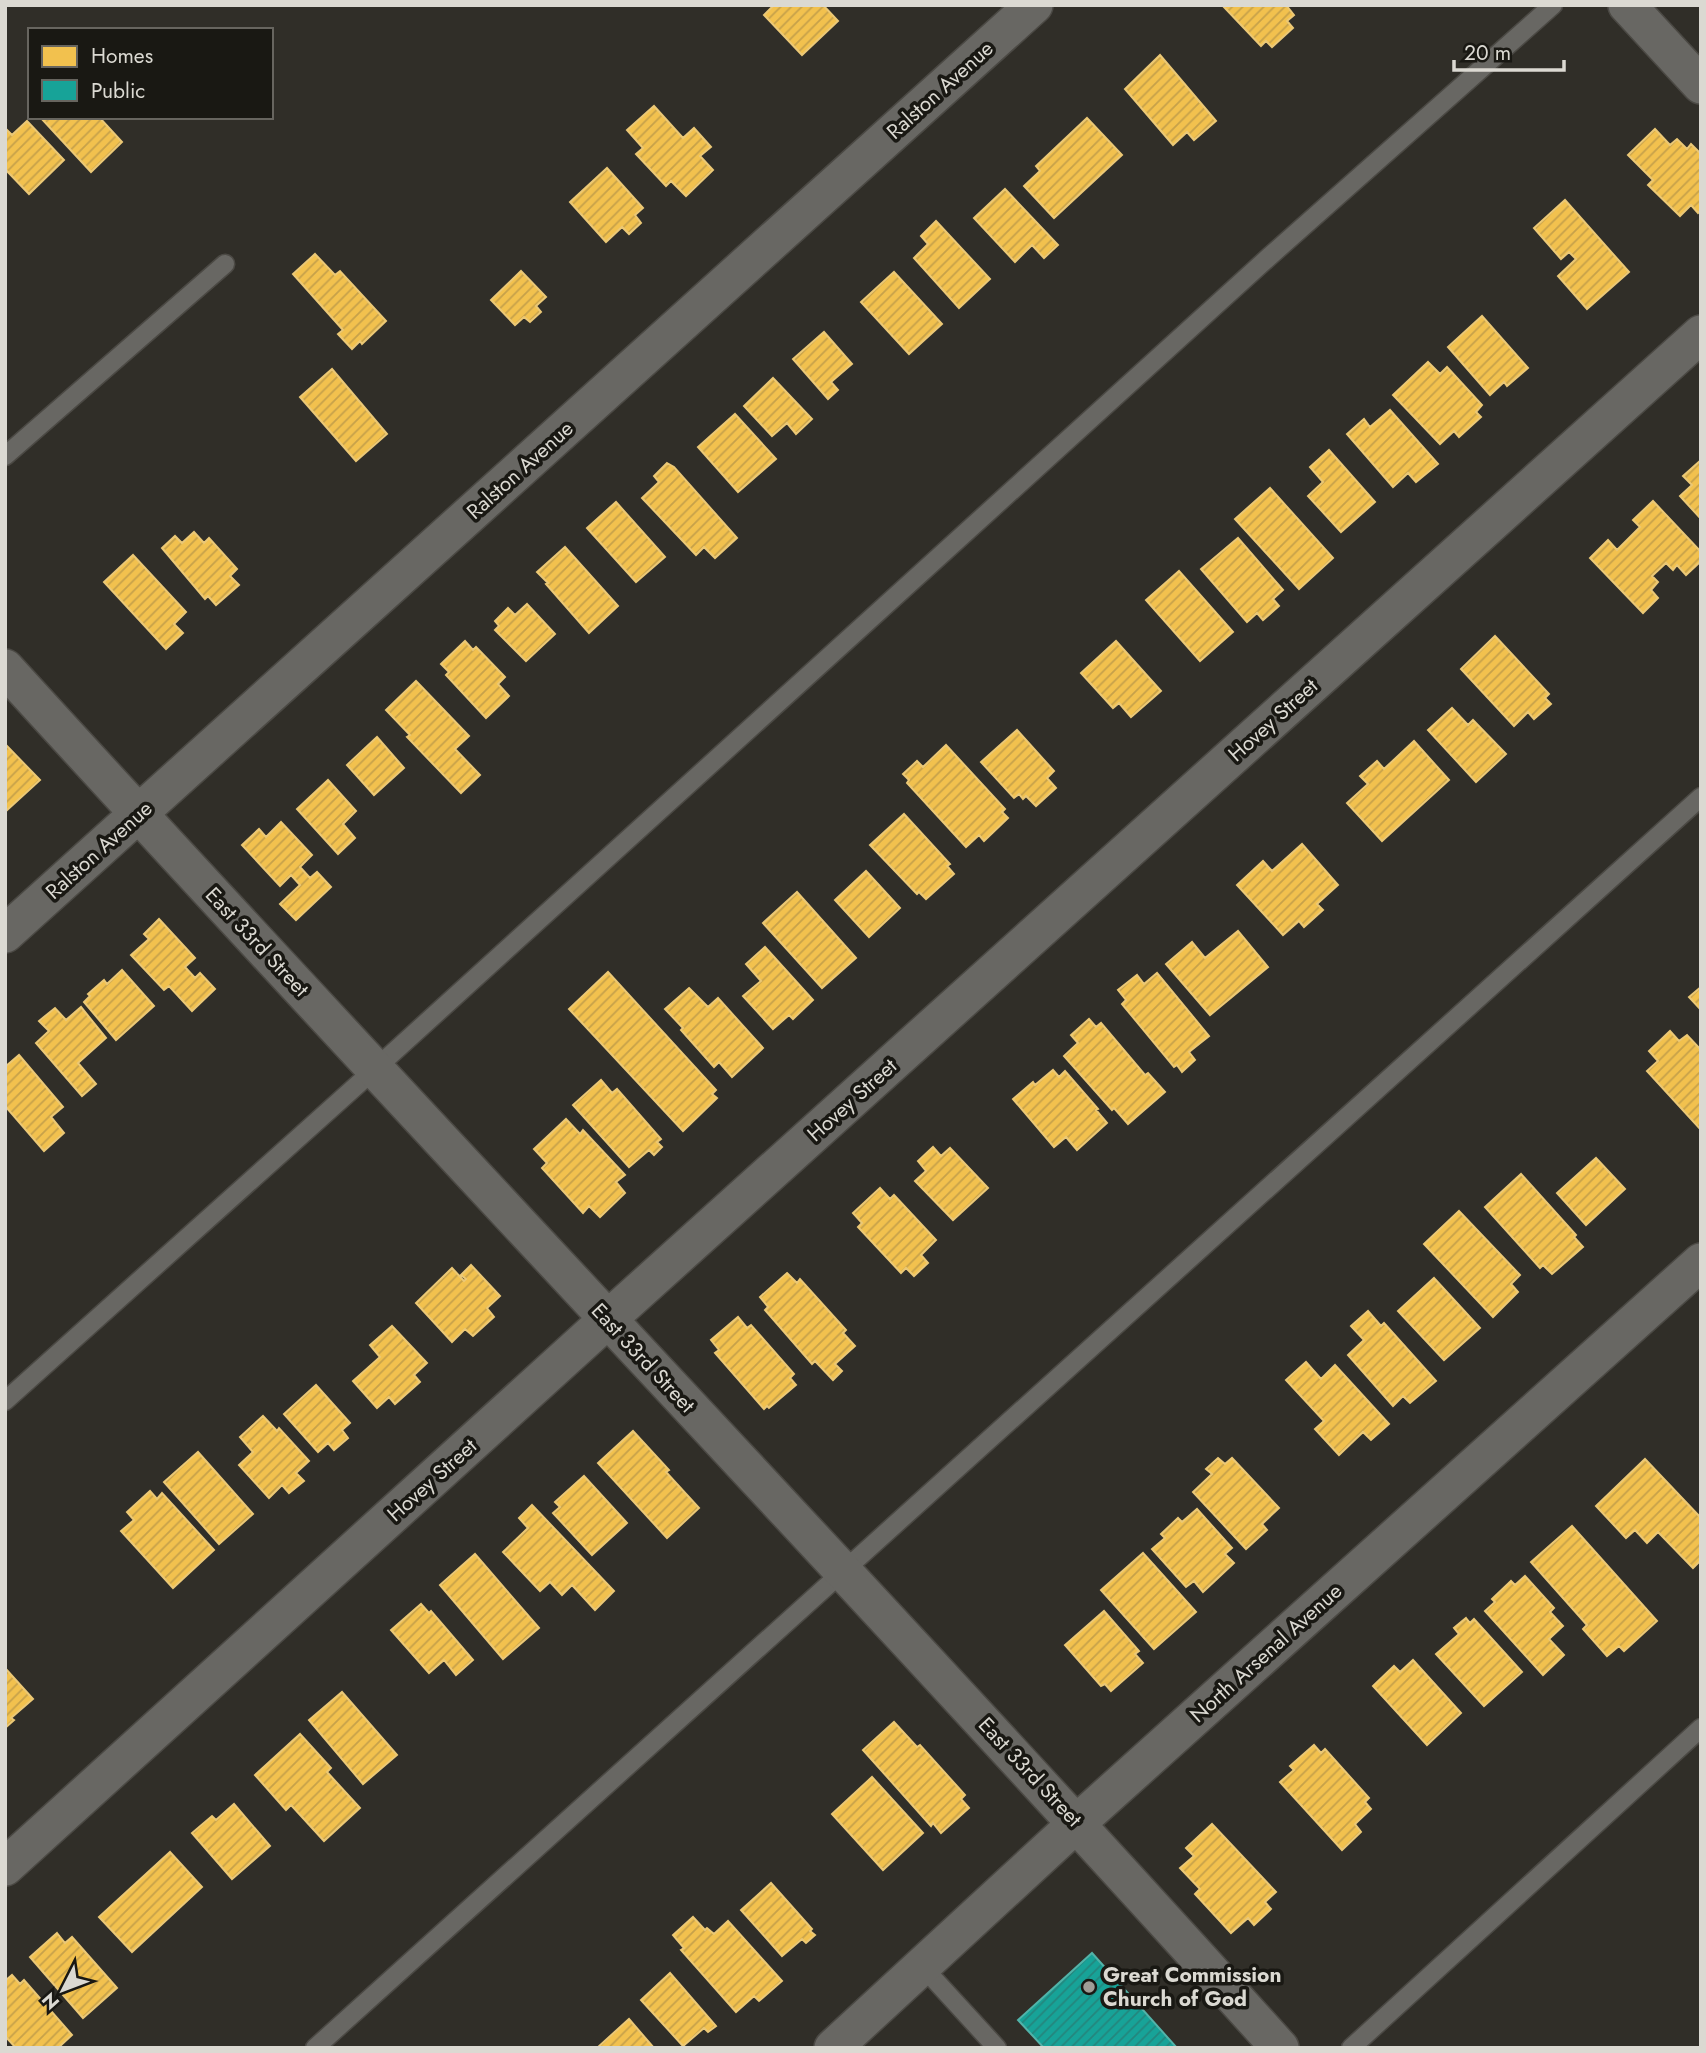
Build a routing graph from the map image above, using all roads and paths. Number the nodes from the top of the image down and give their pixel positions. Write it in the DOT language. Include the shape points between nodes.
graph roads {
  1 [pos="1034,5"];
  2 [pos="1553,5"];
  3 [pos="1627,5"];
  4 [pos="1701,85"];
  5 [pos="225,264"];
  6 [pos="1701,334"];
  7 [pos="5,456"];
  8 [pos="5,668"];
  9 [pos="1701,797"];
  10 [pos="138,814"];
  11 [pos="5,934"];
  12 [pos="375,1069"];
  13 [pos="1701,1262"];
  14 [pos="607,1320"];
  15 [pos="5,1401"];
  16 [pos="842,1570"];
  17 [pos="1701,1728"];
  18 [pos="1077,1823"];
  19 [pos="5,1867"];
  20 [pos="922,1966"];
  21 [pos="314,2048"];
  22 [pos="833,2048"];
  23 [pos="997,2048"];
  24 [pos="1280,2048"];
  25 [pos="1351,2048"];
  1 -- 10 [label="street, Ralston Avenue"];
  2 -- 12 [label="lane" via="1249,274"];
  3 -- 4 [label="street"];
  5 -- 7 [label="lane"];
  6 -- 14 [label="street, Hovey Street"];
  8 -- 10 [label="street, East 33rd Street"];
  9 -- 16 [label="lane"];
  10 -- 11 [label="street, Ralston Avenue"];
  10 -- 12 [label="street, East 33rd Street"];
  12 -- 14 [label="street, East 33rd Street"];
  12 -- 15 [label="lane"];
  13 -- 18 [label="street, North Arsenal Avenue"];
  14 -- 16 [label="street, East 33rd Street"];
  14 -- 19 [label="street, Hovey Street"];
  16 -- 18 [label="street, East 33rd Street"];
  16 -- 21 [label="lane"];
  17 -- 25 [label="lane"];
  18 -- 20 [label="street, North Arsenal Avenue"];
  18 -- 24 [label="street, East 33rd Street"];
  20 -- 22 [label="street, North Arsenal Avenue"];
  20 -- 23 [label="lane"];
}
